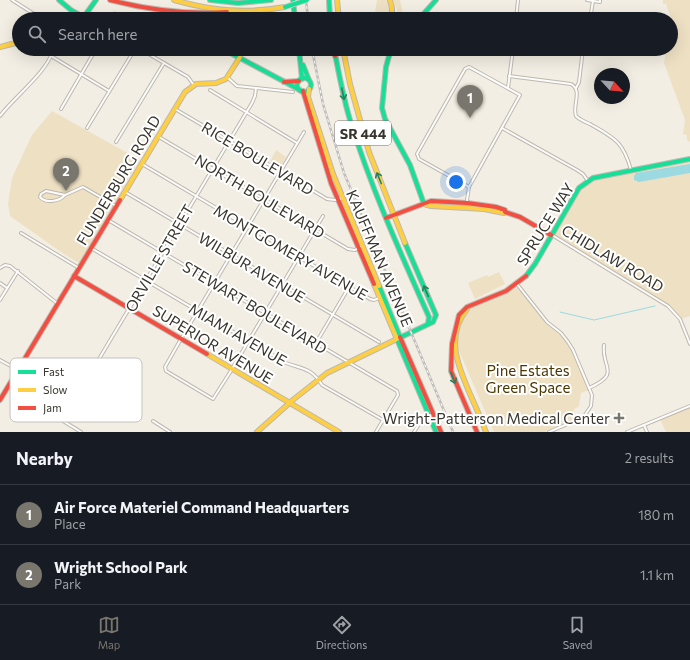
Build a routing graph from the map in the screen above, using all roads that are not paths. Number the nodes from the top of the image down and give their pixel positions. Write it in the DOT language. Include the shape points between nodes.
graph roads {
  1 [pos="12,0"];
  2 [pos="59,0"];
  3 [pos="96,0"];
  4 [pos="110,0"];
  5 [pos="174,0"];
  6 [pos="210,0"];
  7 [pos="271,0"];
  8 [pos="294,0"];
  9 [pos="307,0"];
  10 [pos="329,0"];
  11 [pos="337,0"];
  12 [pos="390,0"];
  13 [pos="436,0"];
  14 [pos="518,0"];
  15 [pos="587,0"];
  16 [pos="593,1"];
  17 [pos="600,1"];
  18 [pos="31,12"];
  19 [pos="74,12"];
  20 [pos="88,12"];
  21 [pos="197,12"];
  22 [pos="227,12"];
  23 [pos="295,12"];
  24 [pos="330,12"];
  25 [pos="338,12"];
  26 [pos="392,12"];
  27 [pos="426,12"];
  28 [pos="517,12"];
  29 [pos="591,12"];
  30 [pos="12,44"];
  31 [pos="0,47"];
  32 [pos="51,56"];
  33 [pos="92,56"];
  34 [pos="131,56"];
  35 [pos="152,56"];
  36 [pos="300,56"];
  37 [pos="335,56"];
  38 [pos="344,56"];
  39 [pos="389,56"];
  40 [pos="511,56"];
  41 [pos="582,56"];
  42 [pos="240,57"];
  43 [pos="300,59"];
  44 [pos="164,63"];
  45 [pos="81,74"];
  46 [pos="509,76"];
  47 [pos="227,77"];
  48 [pos="300,80"];
  49 [pos="309,80"];
  50 [pos="284,82"];
  51 [pos="193,84"];
  52 [pos="256,88"];
  53 [pos="508,88"];
  54 [pos="576,88"];
  55 [pos="309,89"];
  56 [pos="210,90"];
  57 [pos="302,90"];
  58 [pos="109,91"];
  59 [pos="293,92"];
  60 [pos="61,109"];
  61 [pos="175,109"];
  62 [pos="246,113"];
  63 [pos="0,116"];
  64 [pos="87,128"];
  65 [pos="502,128"];
  66 [pos="304,132"];
  67 [pos="158,137"];
  68 [pos="229,140"];
  69 [pos="116,142"];
  70 [pos="297,143"];
  71 [pos="690,159"];
  72 [pos="142,164"];
  73 [pos="212,168"];
  74 [pos="631,170"];
  75 [pos="281,171"];
  76 [pos="588,181"];
  77 [pos="468,188"];
  78 [pos="125,192"];
  79 [pos="65,195"];
  80 [pos="196,196"];
  81 [pos="264,199"];
  82 [pos="340,199"];
  83 [pos="424,204"];
  84 [pos="467,204"];
  85 [pos="116,206"];
  86 [pos="394,214"];
  87 [pos="323,216"];
  88 [pos="386,218"];
  89 [pos="108,220"];
  90 [pos="179,224"];
  91 [pos="247,227"];
  92 [pos="315,229"];
  93 [pos="21,234"];
  94 [pos="551,235"];
  95 [pos="362,245"];
  96 [pos="91,248"];
  97 [pos="358,248"];
  98 [pos="162,252"];
  99 [pos="230,255"];
  100 [pos="298,257"];
  101 [pos="0,268"];
  102 [pos="79,268"];
  103 [pos="18,271"];
  104 [pos="74,276"];
  105 [pos="146,280"];
  106 [pos="0,283"];
  107 [pos="214,283"];
  108 [pos="517,284"];
  109 [pos="282,285"];
  110 [pos="350,287"];
  111 [pos="7,288"];
  112 [pos="379,298"];
  113 [pos="0,300"];
  114 [pos="58,304"];
  115 [pos="472,305"];
  116 [pos="129,308"];
  117 [pos="197,311"];
  118 [pos="265,313"];
  119 [pos="333,315"];
  120 [pos="428,324"];
  121 [pos="690,333"];
  122 [pos="686,335"];
  123 [pos="399,338"];
  124 [pos="181,339"];
  125 [pos="248,341"];
  126 [pos="379,342"];
  127 [pos="316,343"];
  128 [pos="690,344"];
  129 [pos="604,345"];
  130 [pos="25,358"];
  131 [pos="99,358"];
  132 [pos="0,360"];
  133 [pos="348,362"];
  134 [pos="10,366"];
  135 [pos="232,369"];
  136 [pos="319,379"];
  137 [pos="10,384"];
  138 [pos="8,387"];
  139 [pos="589,388"];
  140 [pos="0,400"];
  141 [pos="290,403"];
  142 [pos="690,406"];
  143 [pos="431,413"];
  144 [pos="383,420"];
  145 [pos="153,421"];
  146 [pos="66,422"];
  147 [pos="644,425"];
  148 [pos="81,432"];
  149 [pos="170,432"];
  150 [pos="257,432"];
  151 [pos="339,432"];
  152 [pos="376,432"];
  153 [pos="414,432"];
  154 [pos="436,432"];
  155 [pos="441,432"];
  156 [pos="477,432"];
  157 [pos="486,432"];
  158 [pos="549,432"];
  159 [pos="627,432"];
  160 [pos="647,432"];
  1 -- 18 [label="street"];
  2 -- 19 [label="main road"];
  3 -- 20 [label="main road"];
  4 -- 21 [label="main road" via="152,9"];
  5 -- 22 [label="main road"];
  6 -- 7 [label="main road" via="245,3"];
  8 -- 23 [label="main road"];
  9 -- 22 [label="main road, bridge" via="264,11"];
  10 -- 24 [label="main road"];
  11 -- 25 [label="main road"];
  12 -- 26 [label="main road"];
  13 -- 27 [label="main road"];
  14 -- 28 [label="street"];
  15 -- 16 [label="street"];
  16 -- 17 [label="street"];
  16 -- 29 [label="street"];
  30 -- 31 [label="main road"];
  32 -- 45 [label="street"];
  32 -- 63 [label="street" via="44,68"];
  33 -- 45 [label="street"];
  34 -- 58 [label="street"];
  35 -- 44 [label="street"];
  36 -- 43 [label="main road"];
  37 -- 88 [label="main road, SR 444, one-way" via="352,127"];
  86 -- 38 [label="main road, SR 444, one-way" via="359,121"];
  39 -- 83 [label="main road" via="382,108 385,119 410,165"];
  40 -- 46 [label="street"];
  41 -- 54 [label="street"];
  42 -- 47 [label="main road"];
  42 -- 50 [label="main road"];
  43 -- 48 [label="main road"];
  43 -- 49 [label="main road"];
  44 -- 51 [label="street"];
  44 -- 69 [label="street"];
  45 -- 58 [label="street"];
  45 -- 60 [label="street"];
  46 -- 53 [label="street"];
  46 -- 54 [label="street" via="571,84"];
  47 -- 51 [label="main road" via="222,81"];
  47 -- 52 [label="street" via="237,86"];
  48 -- 49 [label="main road"];
  48 -- 50 [label="main road"];
  48 -- 57 [label="main road" via="298,85"];
  49 -- 55 [label="main road"];
  50 -- 57 [label="main road"];
  51 -- 61 [label="main road, FUNDERBURG ROAD"];
  52 -- 59 [label="street"];
  52 -- 62 [label="street, ORVILLE STREET" via="254,99"];
  53 -- 65 [label="street" via="520,95"];
  53 -- 77 [label="street" via="472,67 466,68 418,152 419,159"];
  54 -- 74 [label="street" via="576,116 620,144"];
  55 -- 57 [label="main road"];
  55 -- 82 [label="main road, KAUFFMAN AVENUE" via="308,97"];
  56 -- 62 [label="street"];
  57 -- 82 [label="main road, KAUFFMAN AVENUE" via="325,166"];
  58 -- 64 [label="street"];
  61 -- 67 [label="main road, FUNDERBURG ROAD"];
  61 -- 68 [label="street, RICE BOULEVARD"];
  62 -- 68 [label="street, ORVILLE STREET"];
  62 -- 70 [label="street"];
  65 -- 76 [label="street" via="577,170"];
  65 -- 77 [label="street"];
  66 -- 70 [label="street"];
  67 -- 72 [label="main road, FUNDERBURG ROAD"];
  67 -- 73 [label="street, NORTH BOULEVARD"];
  68 -- 73 [label="street, ORVILLE STREET"];
  68 -- 75 [label="street, RICE BOULEVARD"];
  70 -- 75 [label="street"];
  71 -- 74 [label="main road, SPRUCE WAY"];
  72 -- 78 [label="main road, FUNDERBURG ROAD"];
  72 -- 80 [label="street, MONTGOMERY AVENUE"];
  73 -- 80 [label="street, ORVILLE STREET"];
  73 -- 81 [label="street, NORTH BOULEVARD"];
  74 -- 76 [label="main road, SPRUCE WAY"];
  75 -- 81 [label="street"];
  75 -- 82 [label="street, RICE BOULEVARD" via="327,199"];
  76 -- 94 [label="main road, SPRUCE WAY" via="579,188"];
  77 -- 84 [label="street"];
  78 -- 85 [label="main road, FUNDERBURG ROAD"];
  78 -- 90 [label="street, WILBUR AVENUE"];
  79 -- 79 [label="street" via="63,198 48,201 40,197 46,191"];
  79 -- 85 [label="street" via="83,187"];
  80 -- 90 [label="street, ORVILLE STREET"];
  80 -- 91 [label="street, MONTGOMERY AVENUE"];
  81 -- 91 [label="street"];
  81 -- 92 [label="street, NORTH BOULEVARD"];
  82 -- 95 [label="main road, KAUFFMAN AVENUE"];
  82 -- 97 [label="main road, KAUFFMAN AVENUE"];
  83 -- 84 [label="main road, CHIDLAW ROAD" via="452,207"];
  83 -- 84 [label="main road, CHIDLAW ROAD" via="431,201"];
  83 -- 86 [label="main road"];
  84 -- 94 [label="main road, CHIDLAW ROAD" via="505,210"];
  85 -- 89 [label="main road, FUNDERBURG ROAD"];
  86 -- 88 [label="main road"];
  120 -- 86 [label="main road, SR 444, one-way" via="436,315"];
  87 -- 92 [label="street"];
  88 -- 120 [label="main road, SR 444" via="429,317"];
  89 -- 96 [label="main road, FUNDERBURG ROAD"];
  89 -- 98 [label="street, STEWART BOULEVARD"];
  90 -- 98 [label="street, ORVILLE STREET"];
  90 -- 99 [label="street, WILBUR AVENUE"];
  91 -- 99 [label="street"];
  91 -- 100 [label="street, MONTGOMERY AVENUE"];
  92 -- 97 [label="street, NORTH BOULEVARD" via="350,250"];
  92 -- 100 [label="street"];
  93 -- 102 [label="street"];
  94 -- 108 [label="main road, SPRUCE WAY" via="531,270"];
  94 -- 122 [label="street, CHIDLAW ROAD" via="668,306 680,319"];
  95 -- 97 [label="street"];
  95 -- 123 [label="main road, KAUFFMAN AVENUE"];
  96 -- 102 [label="main road, FUNDERBURG ROAD"];
  96 -- 105 [label="street, MIAMI AVENUE"];
  97 -- 112 [label="main road, KAUFFMAN AVENUE"];
  98 -- 105 [label="street, ORVILLE STREET"];
  98 -- 107 [label="street, STEWART BOULEVARD"];
  99 -- 107 [label="street"];
  99 -- 109 [label="street, WILBUR AVENUE"];
  100 -- 109 [label="street"];
  100 -- 110 [label="street, MONTGOMERY AVENUE"];
  101 -- 103 [label="street" via="7,265"];
  102 -- 104 [label="main road, FUNDERBURG ROAD"];
  103 -- 111 [label="street"];
  103 -- 114 [label="street"];
  104 -- 114 [label="main road, FUNDERBURG ROAD"];
  104 -- 116 [label="main road, SUPERIOR AVENUE"];
  105 -- 116 [label="street, ORVILLE STREET"];
  105 -- 117 [label="street, MIAMI AVENUE"];
  106 -- 111 [label="street"];
  107 -- 117 [label="street"];
  107 -- 118 [label="street, STEWART BOULEVARD"];
  108 -- 115 [label="main road, SPRUCE WAY"];
  108 -- 139 [label="street" via="547,322 568,342"];
  109 -- 118 [label="street"];
  109 -- 119 [label="street, WILBUR AVENUE"];
  110 -- 112 [label="street, MONTGOMERY AVENUE" via="370,299"];
  110 -- 119 [label="street"];
  111 -- 113 [label="street"];
  112 -- 123 [label="main road, KAUFFMAN AVENUE"];
  114 -- 130 [label="main road, FUNDERBURG ROAD"];
  115 -- 156 [label="main road, SPRUCE WAY, one-way" via="461,312 457,320 451,368"];
  115 -- 157 [label="main road, SPRUCE WAY" via="460,318 455,353"];
  116 -- 124 [label="main road, SUPERIOR AVENUE"];
  116 -- 131 [label="street, ORVILLE STREET"];
  117 -- 124 [label="street"];
  117 -- 125 [label="street, MIAMI AVENUE"];
  118 -- 125 [label="street"];
  118 -- 127 [label="street, STEWART BOULEVARD"];
  119 -- 126 [label="street, WILBUR AVENUE"];
  119 -- 127 [label="street"];
  120 -- 123 [label="main road"];
  121 -- 122 [label="street"];
  122 -- 128 [label="street, CHIDLAW ROAD"];
  123 -- 133 [label="main road"];
  123 -- 143 [label="main road, KAUFFMAN AVENUE"];
  124 -- 135 [label="main road, SUPERIOR AVENUE"];
  124 -- 135 [label="street" via="165,368 166,372 212,399"];
  125 -- 135 [label="street"];
  125 -- 136 [label="street, MIAMI AVENUE"];
  127 -- 133 [label="street, STEWART BOULEVARD"];
  129 -- 139 [label="street" via="607,376 602,382"];
  132 -- 134 [label="street"];
  133 -- 136 [label="main road"];
  133 -- 144 [label="street, STEWART BOULEVARD" via="399,393"];
  135 -- 141 [label="main road, SUPERIOR AVENUE"];
  136 -- 141 [label="main road"];
  136 -- 144 [label="street, MIAMI AVENUE" via="322,384"];
  137 -- 138 [label="main road, FUNDERBURG ROAD"];
  138 -- 140 [label="main road, FUNDERBURG ROAD"];
  139 -- 158 [label="street" via="592,399 588,413"];
  141 -- 150 [label="main road"];
  141 -- 151 [label="main road, SUPERIOR AVENUE"];
  142 -- 147 [label="street"];
  143 -- 153 [label="street" via="421,421"];
  143 -- 154 [label="main road, KAUFFMAN AVENUE"];
  143 -- 155 [label="main road, KAUFFMAN AVENUE"];
  144 -- 152 [label="street"];
  145 -- 149 [label="street"];
  146 -- 148 [label="street"];
  147 -- 159 [label="street"];
  147 -- 160 [label="street"];
}
